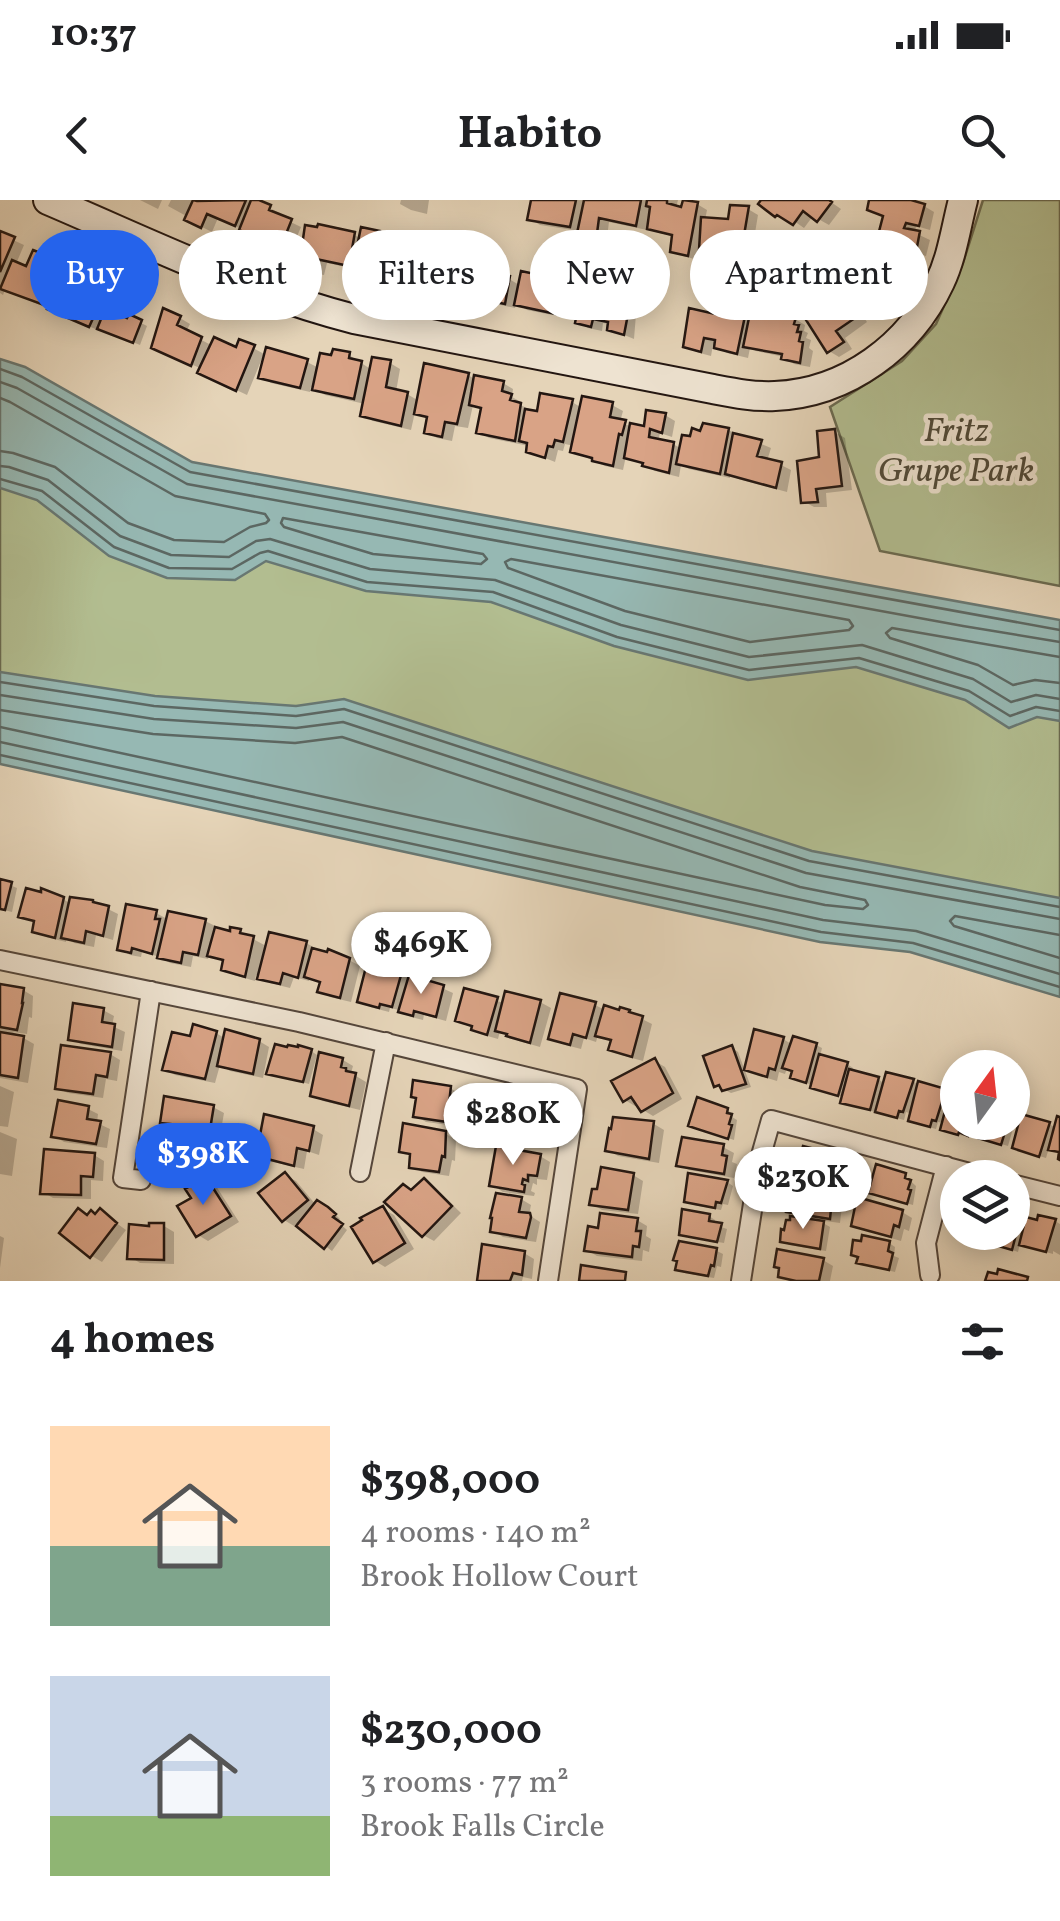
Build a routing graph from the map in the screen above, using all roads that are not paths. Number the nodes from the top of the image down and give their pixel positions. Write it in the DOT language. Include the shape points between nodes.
graph roads {
  1 [pos="48,200"];
  2 [pos="964,200"];
  3 [pos="0,960"];
  4 [pos="151,990"];
  5 [pos="386,1042"];
  6 [pos="940,1164"];
  7 [pos="360,1172"];
  8 [pos="141,1180"];
  9 [pos="1030,1188"];
  10 [pos="940,1189"];
  11 [pos="1060,1196"];
  12 [pos="930,1274"];
  13 [pos="548,1281"];
  14 [pos="741,1281"];
  1 -- 2 [label="street" via="304,306 753,396 823,388 887,352 928,306"];
  3 -- 4 [label="street"];
  4 -- 5 [label="street"];
  4 -- 8 [label="street" via="124,1178"];
  5 -- 7 [label="street"];
  5 -- 13 [label="street" via="578,1089"];
  6 -- 14 [label="street" via="770,1120"];
  9 -- 11 [label="street"];
  10 -- 12 [label="street" via="926,1243"];
}
